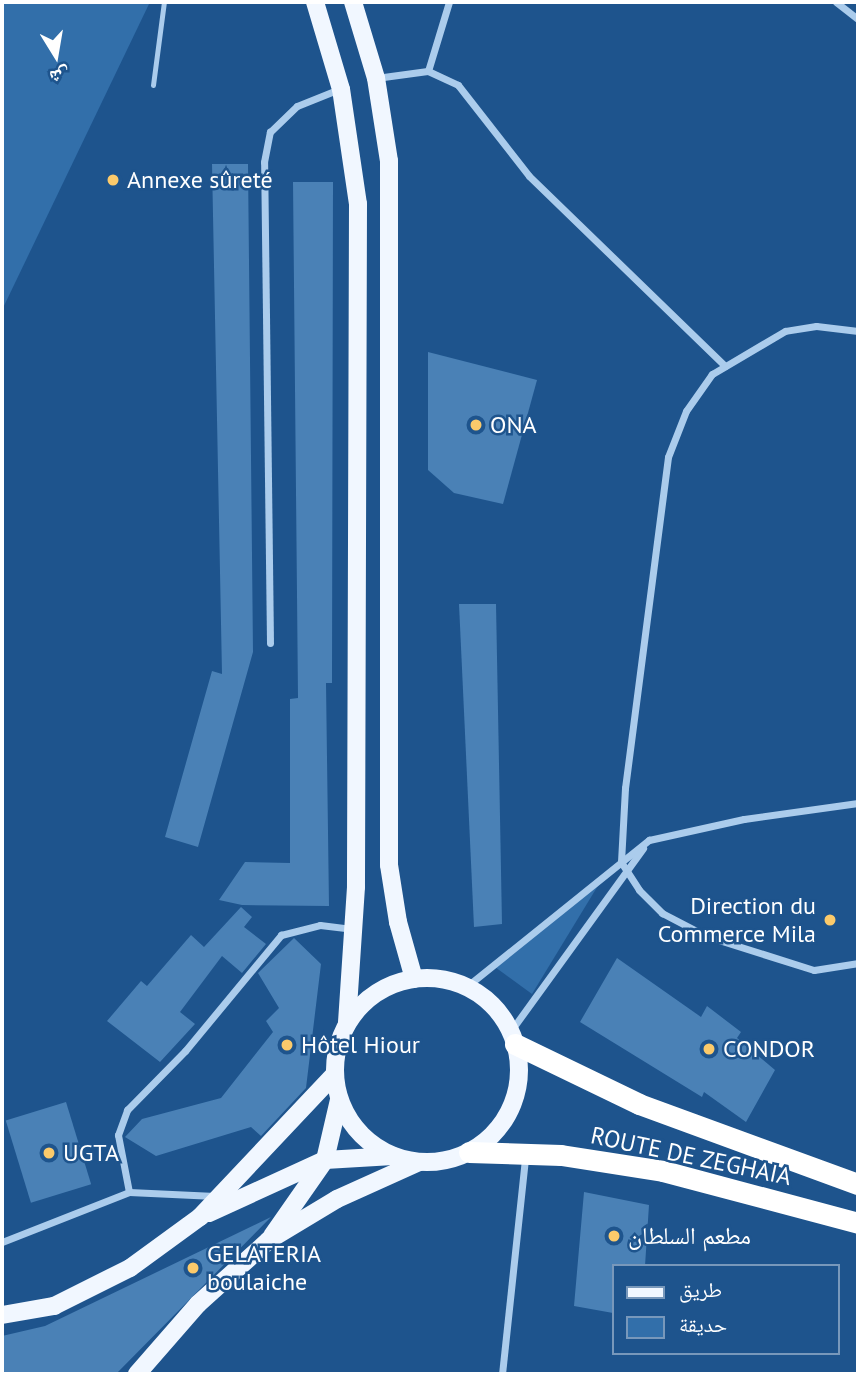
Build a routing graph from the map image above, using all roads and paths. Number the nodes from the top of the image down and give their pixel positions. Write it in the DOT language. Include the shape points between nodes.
graph roads {
  1 [pos="164,2"];
  2 [pos="315,2"];
  3 [pos="353,2"];
  4 [pos="449,2"];
  5 [pos="836,2"];
  6 [pos="858,19"];
  7 [pos="428,71"];
  8 [pos="376,78"];
  9 [pos="153,85"];
  10 [pos="341,89"];
  11 [pos="858,331"];
  12 [pos="724,366"];
  13 [pos="270,643"];
  14 [pos="858,803"];
  15 [pos="649,840"];
  16 [pos="621,862"];
  17 [pos="626,870"];
  18 [pos="355,929"];
  19 [pos="858,963"];
  20 [pos="414,979"];
  21 [pos="466,987"];
  22 [pos="347,1024"];
  23 [pos="512,1038"];
  24 [pos="334,1075"];
  25 [pos="339,1100"];
  26 [pos="469,1152"];
  27 [pos="525,1154"];
  28 [pos="393,1156"];
  29 [pos="324,1160"];
  30 [pos="419,1162"];
  31 [pos="858,1184"];
  32 [pos="129,1192"];
  33 [pos="220,1197"];
  34 [pos="200,1217"];
  35 [pos="858,1223"];
  36 [pos="270,1240"];
  37 [pos="2,1242"];
  38 [pos="2,1315"];
  39 [pos="137,1374"];
  40 [pos="502,1374"];
  1 -- 9 [label="lane"];
  2 -- 10 [label="main road"];
  3 -- 8 [label="main road"];
  4 -- 7 [label="street"];
  5 -- 6 [label="street"];
  7 -- 8 [label="street"];
  7 -- 12 [label="street" via="458,85 529,176"];
  8 -- 20 [label="main road" via="389,161 392,239 389,866"];
  10 -- 13 [label="street" via="297,106 270,132 264,162"];
  10 -- 18 [label="main road" via="358,204"];
  11 -- 12 [label="street" via="816,326 785,331"];
  12 -- 16 [label="street" via="712,374 686,411 668,457 625,788"];
  14 -- 15 [label="street" via="719,824"];
  15 -- 16 [label="street"];
  15 -- 17 [label="street"];
  16 -- 17 [label="street"];
  16 -- 21 [label="street"];
  17 -- 19 [label="street" via="662,913 706,936 814,970"];
  17 -- 23 [label="street"];
  18 -- 22 [label="main road"];
  18 -- 32 [label="street" via="320,925 281,935 185,1051 127,1110 118,1135"];
  20 -- 21 [label="main road" via="441,979"];
  20 -- 22 [label="main road" via="376,995"];
  21 -- 23 [label="main road" via="488,1001"];
  22 -- 24 [label="main road" via="337,1049"];
  23 -- 26 [label="main road" via="519,1069 516,1095 490,1138"];
  23 -- 31 [label="highway" via="639,1104"];
  24 -- 25 [label="main road"];
  24 -- 33 [label="main road"];
  25 -- 28 [label="main road" via="351,1124 370,1143"];
  25 -- 29 [label="main road"];
  26 -- 27 [label="highway, ROUTE DE ZEGHAIA"];
  26 -- 30 [label="main road" via="444,1161"];
  27 -- 35 [label="highway, ROUTE DE ZEGHAIA" via="663,1171"];
  27 -- 40 [label="street"];
  28 -- 29 [label="main road"];
  28 -- 30 [label="main road"];
  29 -- 34 [label="main road"];
  29 -- 36 [label="main road"];
  30 -- 36 [label="main road" via="337,1199"];
  32 -- 33 [label="street"];
  32 -- 37 [label="street"];
  33 -- 34 [label="main road"];
  34 -- 38 [label="main road" via="130,1268 54,1306"];
  36 -- 39 [label="main road" via="198,1304"];
}
